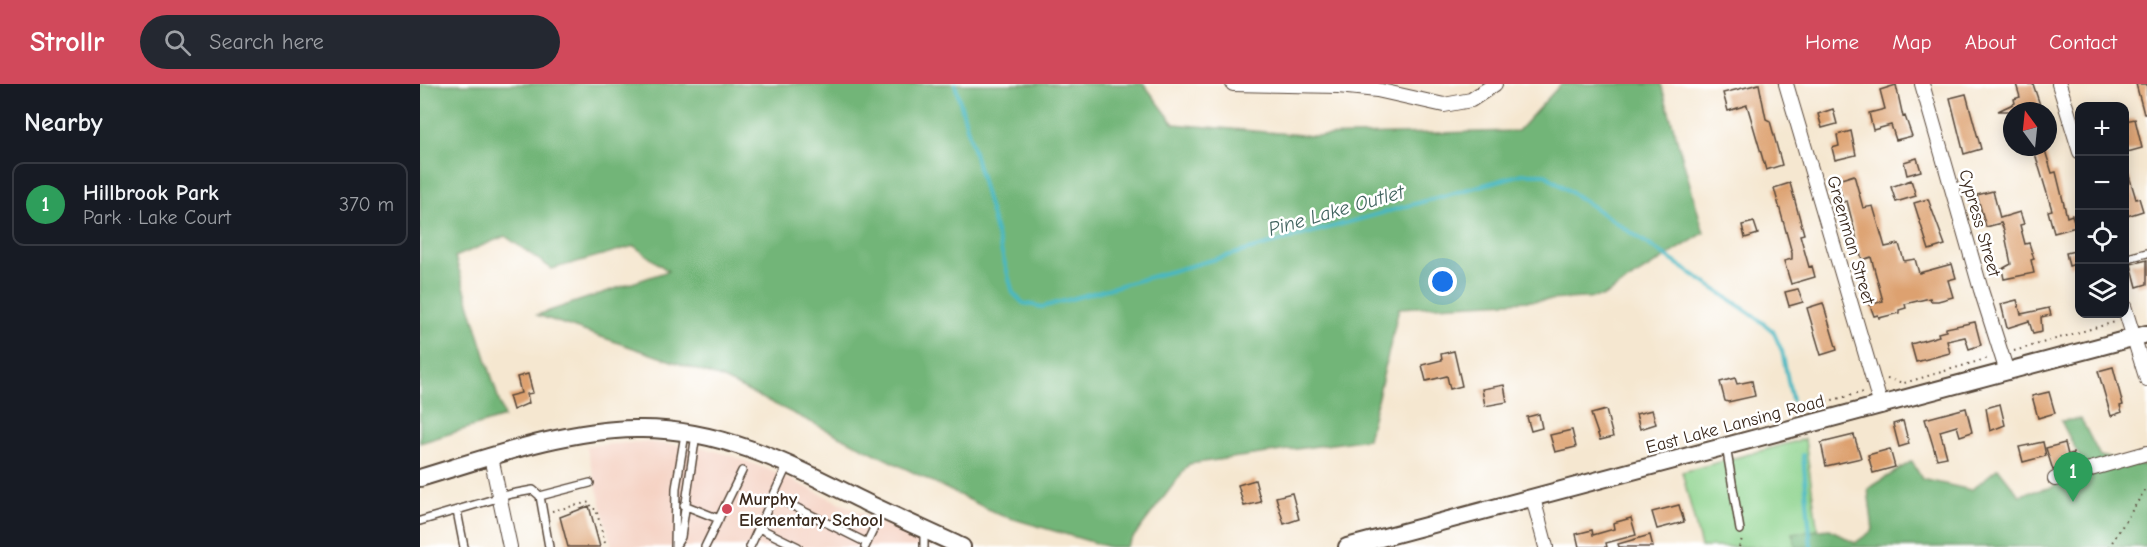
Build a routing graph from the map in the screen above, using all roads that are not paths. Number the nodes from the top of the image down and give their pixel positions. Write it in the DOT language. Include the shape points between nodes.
graph roads {
  1 [pos="1233,84"];
  2 [pos="1496,84"];
  3 [pos="1786,84"];
  4 [pos="1922,84"];
  5 [pos="2059,84"];
  6 [pos="2075,138"];
  7 [pos="2147,254"];
  8 [pos="2129,258"];
  9 [pos="2129,317"];
  10 [pos="2140,335"];
  11 [pos="2007,372"];
  12 [pos="2147,380"];
  13 [pos="1881,406"];
  14 [pos="691,434"];
  15 [pos="1726,446"];
  16 [pos="2147,453"];
  17 [pos="491,457"];
  18 [pos="789,464"];
  19 [pos="742,471"];
  20 [pos="420,478"];
  21 [pos="2055,479"];
  22 [pos="590,483"];
  23 [pos="540,496"];
  24 [pos="773,496"];
  25 [pos="1533,498"];
  26 [pos="501,499"];
  27 [pos="676,501"];
  28 [pos="685,506"];
  29 [pos="882,510"];
  30 [pos="457,512"];
  31 [pos="718,519"];
  32 [pos="420,521"];
  33 [pos="759,528"];
  34 [pos="924,529"];
  35 [pos="1740,530"];
  36 [pos="866,545"];
  37 [pos="675,546"];
  38 [pos="1356,546"];
  39 [pos="464,547"];
  40 [pos="510,547"];
  41 [pos="549,547"];
  42 [pos="705,547"];
  43 [pos="750,547"];
  44 [pos="798,547"];
  45 [pos="924,547"];
  46 [pos="962,547"];
  47 [pos="1546,547"];
  1 -- 2 [label="street" via="1338,86 1444,105 1472,100"];
  3 -- 13 [label="street, Greenman Street"];
  4 -- 11 [label="street, Cypress Street"];
  5 -- 6 [label="street"];
  7 -- 8 [label="lane"];
  9 -- 10 [label="street"];
  10 -- 11 [label="street, East Lake Lansing Road"];
  10 -- 12 [label="street"];
  11 -- 13 [label="street, East Lake Lansing Road"];
  13 -- 15 [label="street, East Lake Lansing Road"];
  14 -- 17 [label="street" via="637,429 594,432"];
  14 -- 18 [label="street" via="756,450"];
  14 -- 27 [label="lane"];
  14 -- 28 [label="lane"];
  15 -- 25 [label="street, East Lake Lansing Road"];
  15 -- 35 [label="lane"];
  16 -- 21 [label="street"];
  17 -- 20 [label="street"];
  17 -- 26 [label="street"];
  18 -- 24 [label="lane"];
  18 -- 29 [label="street"];
  19 -- 31 [label="lane"];
  22 -- 23 [label="lane"];
  23 -- 26 [label="lane" via="528,490"];
  23 -- 41 [label="lane"];
  24 -- 33 [label="lane"];
  24 -- 36 [label="lane"];
  25 -- 38 [label="street, East Lake Lansing Road"];
  25 -- 47 [label="street"];
  26 -- 30 [label="lane"];
  26 -- 40 [label="street"];
  27 -- 28 [label="lane"];
  27 -- 37 [label="lane"];
  28 -- 31 [label="lane"];
  28 -- 37 [label="lane" via="681,537"];
  29 -- 34 [label="street"];
  29 -- 36 [label="lane"];
  30 -- 32 [label="lane"];
  30 -- 39 [label="lane"];
  31 -- 42 [label="lane"];
  33 -- 43 [label="lane"];
  33 -- 44 [label="lane"];
  34 -- 45 [label="lane"];
  34 -- 46 [label="street"];
}
